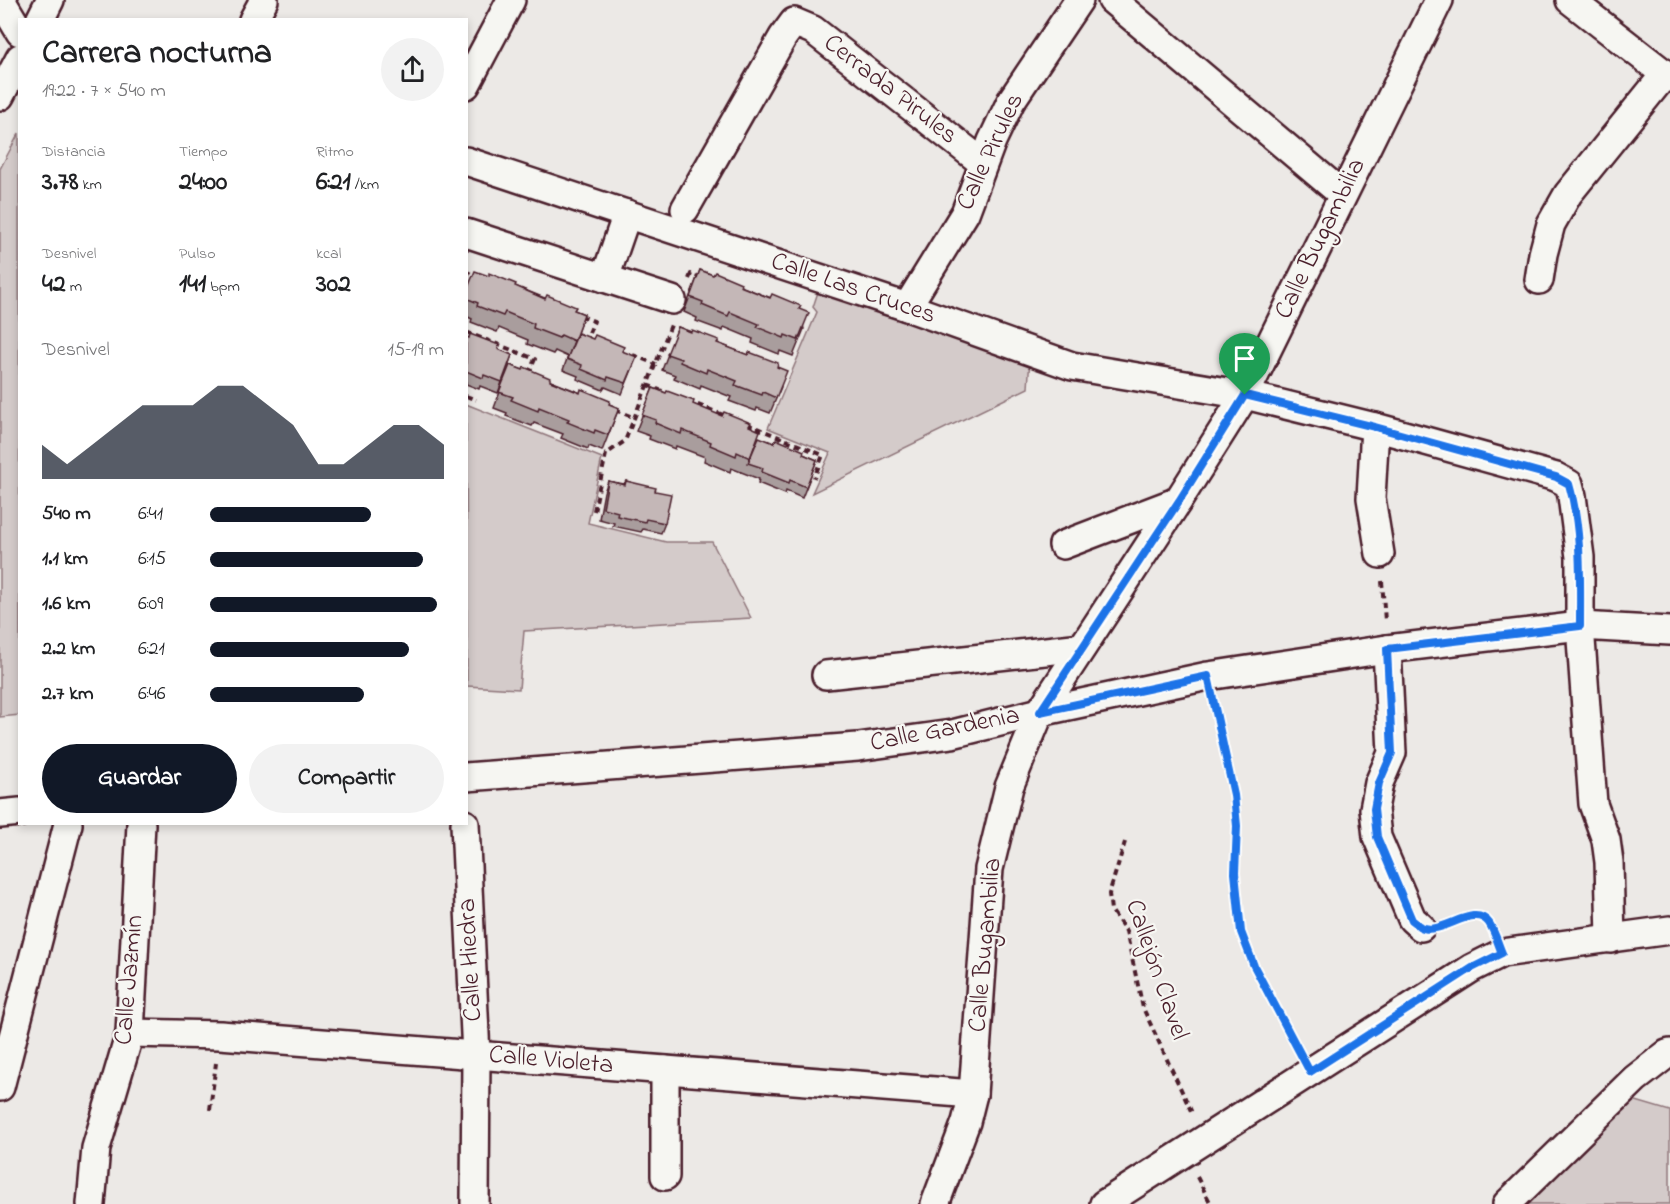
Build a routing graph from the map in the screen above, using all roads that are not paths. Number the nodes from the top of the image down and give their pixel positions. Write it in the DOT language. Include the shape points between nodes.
graph roads {
  1 [pos="1,0"];
  2 [pos="50,0"];
  3 [pos="264,0"];
  4 [pos="511,0"];
  5 [pos="1079,0"];
  6 [pos="1112,0"];
  7 [pos="1439,0"];
  8 [pos="1570,0"];
  9 [pos="41,18"];
  10 [pos="254,18"];
  11 [pos="18,29"];
  12 [pos="18,61"];
  13 [pos="1667,76"];
  14 [pos="468,81"];
  15 [pos="0,96"];
  16 [pos="468,162"];
  17 [pos="983,163"];
  18 [pos="1342,194"];
  19 [pos="685,209"];
  20 [pos="627,214"];
  21 [pos="468,234"];
  22 [pos="605,278"];
  23 [pos="1539,280"];
  24 [pos="907,307"];
  25 [pos="674,309"];
  26 [pos="1245,395"];
  27 [pos="1375,427"];
  28 [pos="1179,501"];
  29 [pos="1063,545"];
  30 [pos="1380,554"];
  31 [pos="1580,626"];
  32 [pos="1670,631"];
  33 [pos="1082,647"];
  34 [pos="1387,649"];
  35 [pos="826,675"];
  36 [pos="1040,712"];
  37 [pos="468,777"];
  38 [pos="18,812"];
  39 [pos="0,814"];
  40 [pos="68,825"];
  41 [pos="141,825"];
  42 [pos="465,825"];
  43 [pos="1421,927"];
  44 [pos="1670,930"];
  45 [pos="1611,939"];
  46 [pos="7,1029"];
  47 [pos="130,1033"];
  48 [pos="1670,1053"];
  49 [pos="476,1055"];
  50 [pos="665,1070"];
  51 [pos="0,1087"];
  52 [pos="973,1094"];
  53 [pos="665,1176"];
  54 [pos="91,1204"];
  55 [pos="474,1204"];
  56 [pos="935,1204"];
  57 [pos="1104,1204"];
  58 [pos="1507,1204"];
  1 -- 11 [label="street"];
  2 -- 9 [label="street"];
  3 -- 10 [label="street"];
  4 -- 14 [label="street"];
  5 -- 17 [label="street, Calle Pirules" via="1011,101"];
  6 -- 18 [label="street"];
  7 -- 18 [label="street, Calle Bugambilia"];
  8 -- 13 [label="street"];
  12 -- 15 [label="street"];
  13 -- 23 [label="street" via="1568,194 1551,224"];
  16 -- 20 [label="street, Calle Las Cruces"];
  17 -- 19 [label="street, Cerrada Pirules" via="813,30 795,22"];
  17 -- 24 [label="street, Calle Pirules" via="964,213"];
  18 -- 26 [label="street, Calle Bugambilia"];
  20 -- 22 [label="street"];
  20 -- 24 [label="street, Calle Las Cruces"];
  21 -- 22 [label="street"];
  22 -- 25 [label="street"];
  24 -- 26 [label="street, Calle Las Cruces" via="1072,366"];
  26 -- 27 [label="street, Calle Las Cruces"];
  26 -- 28 [label="street, Calle Bugambilia"];
  27 -- 30 [label="street" via="1371,498"];
  27 -- 31 [label="street, Calle Las Cruces" via="1556,477 1569,484 1580,557"];
  28 -- 29 [label="street"];
  28 -- 33 [label="street, Calle Bugambilia"];
  31 -- 32 [label="street, Calle Gardenia"];
  31 -- 34 [label="street, Calle Gardenia"];
  31 -- 45 [label="street" via="1593,804 1609,862"];
  33 -- 35 [label="street"];
  33 -- 36 [label="street, Calle Bugambilia"];
  34 -- 36 [label="street, Calle Gardenia" via="1208,676"];
  34 -- 43 [label="street" via="1392,753 1377,792 1377,837 1412,920"];
  36 -- 37 [label="street, Calle Gardenia" via="952,734 858,747"];
  36 -- 52 [label="street, Calle Bugambilia" via="1009,786 989,869"];
  38 -- 39 [label="street"];
  40 -- 46 [label="street"];
  41 -- 47 [label="street, Calle Jazmín"];
  42 -- 49 [label="street, Calle Hiedra"];
  44 -- 45 [label="street"];
  45 -- 57 [label="street" via="1502,953 1472,968"];
  46 -- 51 [label="street"];
  47 -- 49 [label="street, Calle Violeta" via="220,1035"];
  47 -- 54 [label="street, Calle Jazmín" via="96,1148"];
  48 -- 58 [label="street" via="1635,1079"];
  49 -- 50 [label="street, Calle Violeta"];
  49 -- 55 [label="street, Calle Hiedra"];
  50 -- 52 [label="street, Calle Violeta"];
  50 -- 53 [label="street"];
  52 -- 56 [label="street, Calle Bugambilia"];
}
